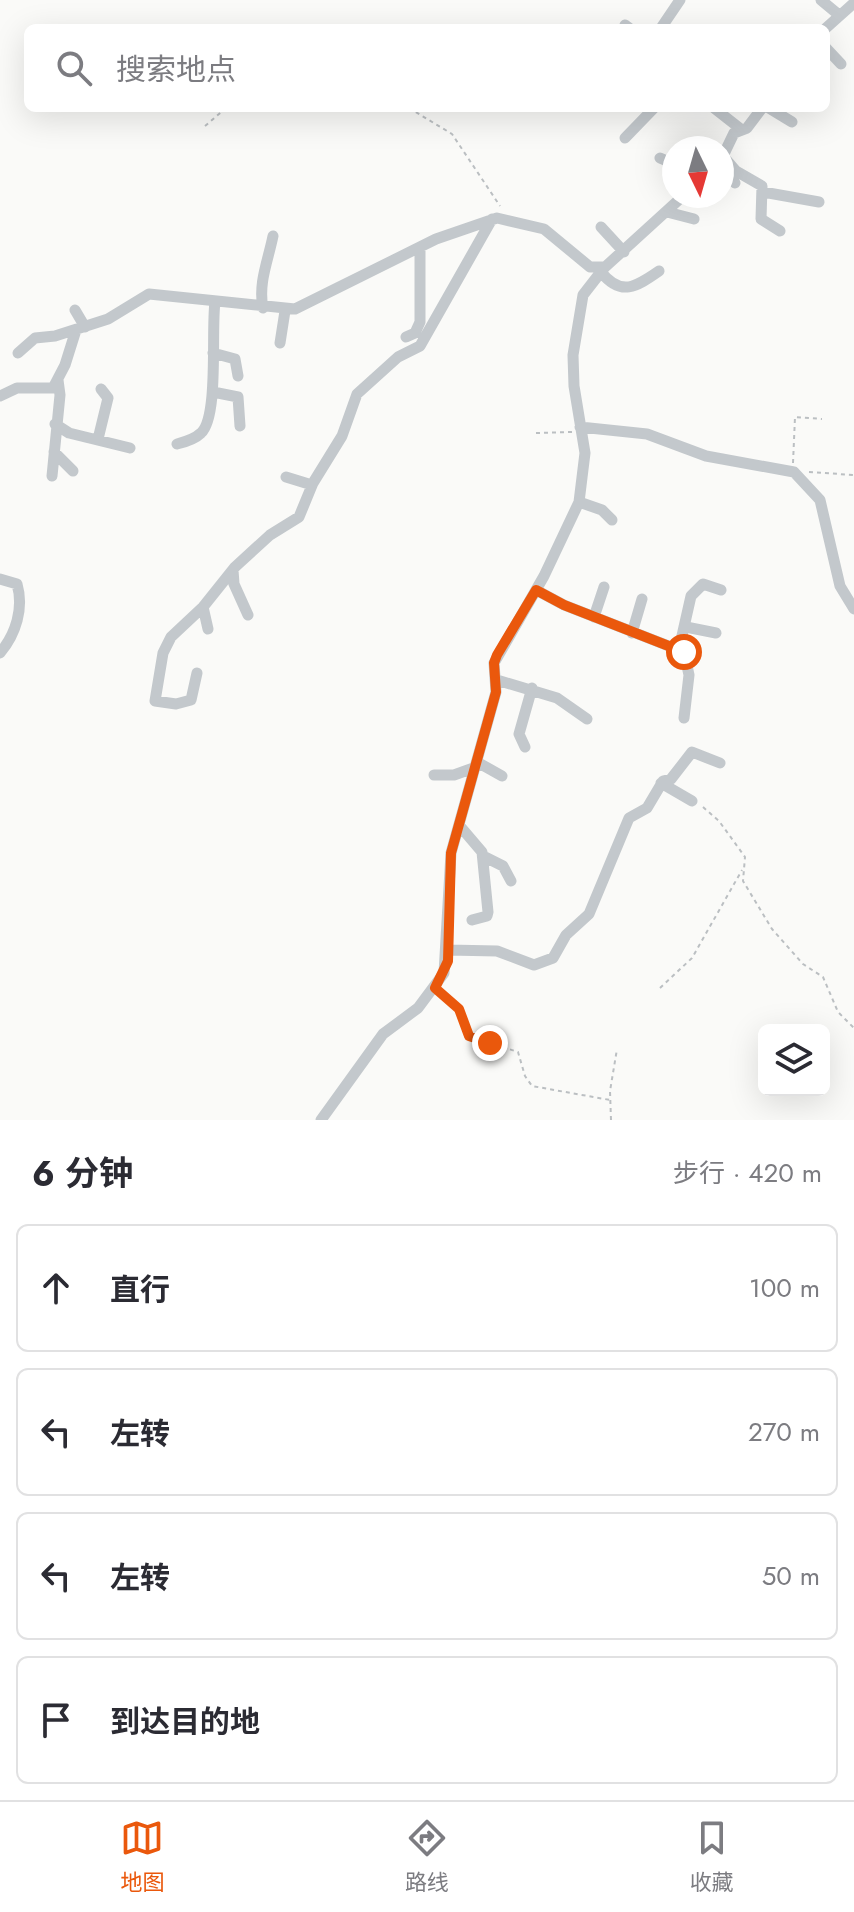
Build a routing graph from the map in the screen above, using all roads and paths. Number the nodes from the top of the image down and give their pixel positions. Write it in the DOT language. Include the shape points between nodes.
graph roads {
  1 [pos="680,0"];
  2 [pos="821,0"];
  3 [pos="848,11"];
  4 [pos="664,24"];
  5 [pos="830,25"];
  6 [pos="830,52"];
  7 [pos="841,64"];
  8 [pos="221,112"];
  9 [pos="416,112"];
  10 [pos="650,112"];
  11 [pos="719,112"];
  12 [pos="758,112"];
  13 [pos="776,112"];
  14 [pos="792,122"];
  15 [pos="205,126"];
  16 [pos="742,130"];
  17 [pos="732,136"];
  18 [pos="625,138"];
  19 [pos="734,169"];
  20 [pos="763,192"];
  21 [pos="819,202"];
  22 [pos="671,208"];
  23 [pos="667,212"];
  24 [pos="498,219"];
  25 [pos="694,219"];
  26 [pos="601,227"];
  27 [pos="780,231"];
  28 [pos="273,236"];
  29 [pos="420,247"];
  30 [pos="624,252"];
  31 [pos="603,270"];
  32 [pos="659,271"];
  33 [pos="215,302"];
  34 [pos="263,308"];
  35 [pos="75,310"];
  36 [pos="285,311"];
  37 [pos="80,328"];
  38 [pos="406,337"];
  39 [pos="280,343"];
  40 [pos="18,353"];
  41 [pos="213,353"];
  42 [pos="238,376"];
  43 [pos="58,380"];
  44 [pos="101,389"];
  45 [pos="213,392"];
  46 [pos="0,396"];
  47 [pos="822,419"];
  48 [pos="55,424"];
  49 [pos="240,426"];
  50 [pos="581,429"];
  51 [pos="536,433"];
  52 [pos="98,439"];
  53 [pos="177,444"];
  54 [pos="130,448"];
  55 [pos="54,452"];
  56 [pos="73,471"];
  57 [pos="795,473"];
  58 [pos="854,475"];
  59 [pos="52,476"];
  60 [pos="286,477"];
  61 [pos="312,485"];
  62 [pos="579,502"];
  63 [pos="612,520"];
  64 [pos="233,570"];
  65 [pos="0,579"];
  66 [pos="604,587"];
  67 [pos="536,590"];
  68 [pos="721,590"];
  69 [pos="642,599"];
  70 [pos="203,607"];
  71 [pos="854,609"];
  72 [pos="248,615"];
  73 [pos="594,617"];
  74 [pos="686,627"];
  75 [pos="208,629"];
  76 [pos="632,633"];
  77 [pos="716,633"];
  78 [pos="679,649"];
  79 [pos="0,653"];
  80 [pos="197,673"];
  81 [pos="497,680"];
  82 [pos="532,688"];
  83 [pos="684,718"];
  84 [pos="587,719"];
  85 [pos="525,747"];
  86 [pos="720,763"];
  87 [pos="476,764"];
  88 [pos="434,775"];
  89 [pos="502,776"];
  90 [pos="661,783"];
  91 [pos="692,801"];
  92 [pos="459,825"];
  93 [pos="483,856"];
  94 [pos="743,870"];
  95 [pos="511,881"];
  96 [pos="472,920"];
  97 [pos="448,950"];
  98 [pos="435,988"];
  99 [pos="660,988"];
  100 [pos="854,1028"];
  101 [pos="617,1049"];
  102 [pos="610,1100"];
  103 [pos="321,1120"];
  104 [pos="611,1120"];
  1 -- 4 [label="street"];
  2 -- 3 [label="street"];
  3 -- 5 [label="street"];
  6 -- 7 [label="street"];
  8 -- 15 [label="path"];
  9 -- 24 [label="path" via="452,134 498,200"];
  10 -- 18 [label="street"];
  11 -- 16 [label="street"];
  12 -- 16 [label="street"];
  13 -- 14 [label="street"];
  16 -- 17 [label="street"];
  19 -- 20 [label="street" via="762,186"];
  20 -- 21 [label="street"];
  20 -- 27 [label="street" via="761,219"];
  22 -- 23 [label="street"];
  23 -- 25 [label="street"];
  23 -- 30 [label="street"];
  24 -- 29 [label="street"];
  24 -- 31 [label="street" via="544,229 590,267"];
  24 -- 61 [label="street" via="420,346 398,357 357,394 342,436"];
  26 -- 30 [label="street"];
  28 -- 34 [label="street" via="263,276"];
  29 -- 36 [label="street"];
  29 -- 38 [label="street" via="420,322"];
  30 -- 31 [label="street"];
  31 -- 32 [label="street" via="617,286 631,289"];
  31 -- 50 [label="street" via="583,295 575,327 574,386"];
  33 -- 34 [label="street"];
  33 -- 37 [label="street" via="149,294 108,319"];
  33 -- 41 [label="street"];
  34 -- 36 [label="street"];
  35 -- 37 [label="street"];
  36 -- 39 [label="street"];
  37 -- 40 [label="street" via="35,338"];
  37 -- 43 [label="street"];
  41 -- 42 [label="street" via="235,359"];
  41 -- 45 [label="street"];
  43 -- 46 [label="street" via="47,390 17,388"];
  43 -- 48 [label="street"];
  44 -- 52 [label="street" via="108,398"];
  45 -- 49 [label="street" via="238,397"];
  45 -- 53 [label="street" via="201,434"];
  47 -- 57 [label="path" via="795,417"];
  48 -- 52 [label="street"];
  48 -- 55 [label="street"];
  50 -- 51 [label="path"];
  50 -- 57 [label="street" via="647,434 706,456"];
  50 -- 62 [label="street" via="585,453"];
  52 -- 54 [label="street"];
  55 -- 56 [label="street"];
  55 -- 59 [label="street"];
  57 -- 58 [label="path"];
  57 -- 71 [label="street" via="820,500 840,586"];
  60 -- 61 [label="street"];
  61 -- 64 [label="street" via="293,522 270,535"];
  62 -- 63 [label="street"];
  62 -- 67 [label="street"];
  64 -- 70 [label="street"];
  64 -- 72 [label="street"];
  65 -- 79 [label="street" via="17,584 19,606 13,635"];
  66 -- 73 [label="street"];
  67 -- 73 [label="street"];
  67 -- 81 [label="street" via="497,655"];
  68 -- 74 [label="street" via="698,585"];
  69 -- 76 [label="street"];
  70 -- 75 [label="street"];
  70 -- 80 [label="street" via="171,637 155,701 191,700"];
  73 -- 76 [label="street"];
  74 -- 77 [label="street"];
  74 -- 78 [label="street"];
  76 -- 78 [label="street"];
  78 -- 83 [label="street" via="689,664"];
  81 -- 82 [label="street"];
  81 -- 87 [label="street"];
  82 -- 84 [label="street"];
  82 -- 85 [label="street" via="519,734"];
  86 -- 90 [label="street" via="692,752 671,779"];
  87 -- 88 [label="street" via="454,775"];
  87 -- 89 [label="street"];
  87 -- 92 [label="street"];
  90 -- 91 [label="street"];
  90 -- 97 [label="street" via="647,808 629,818 589,914 566,935 553,958 534,965 497,951"];
  91 -- 94 [label="path" via="719,821 745,857"];
  92 -- 93 [label="street"];
  92 -- 97 [label="street" via="449,869"];
  93 -- 95 [label="street" via="503,866"];
  93 -- 96 [label="street" via="488,912"];
  94 -- 99 [label="path" via="692,958"];
  94 -- 100 [label="path" via="747,891 772,929 803,964 823,977 838,1012"];
  97 -- 98 [label="street"];
  98 -- 102 [label="path" via="459,1009 469,1036 518,1052 532,1086"];
  98 -- 103 [label="street" via="383,1034"];
  101 -- 102 [label="path"];
  102 -- 104 [label="path"];
}
